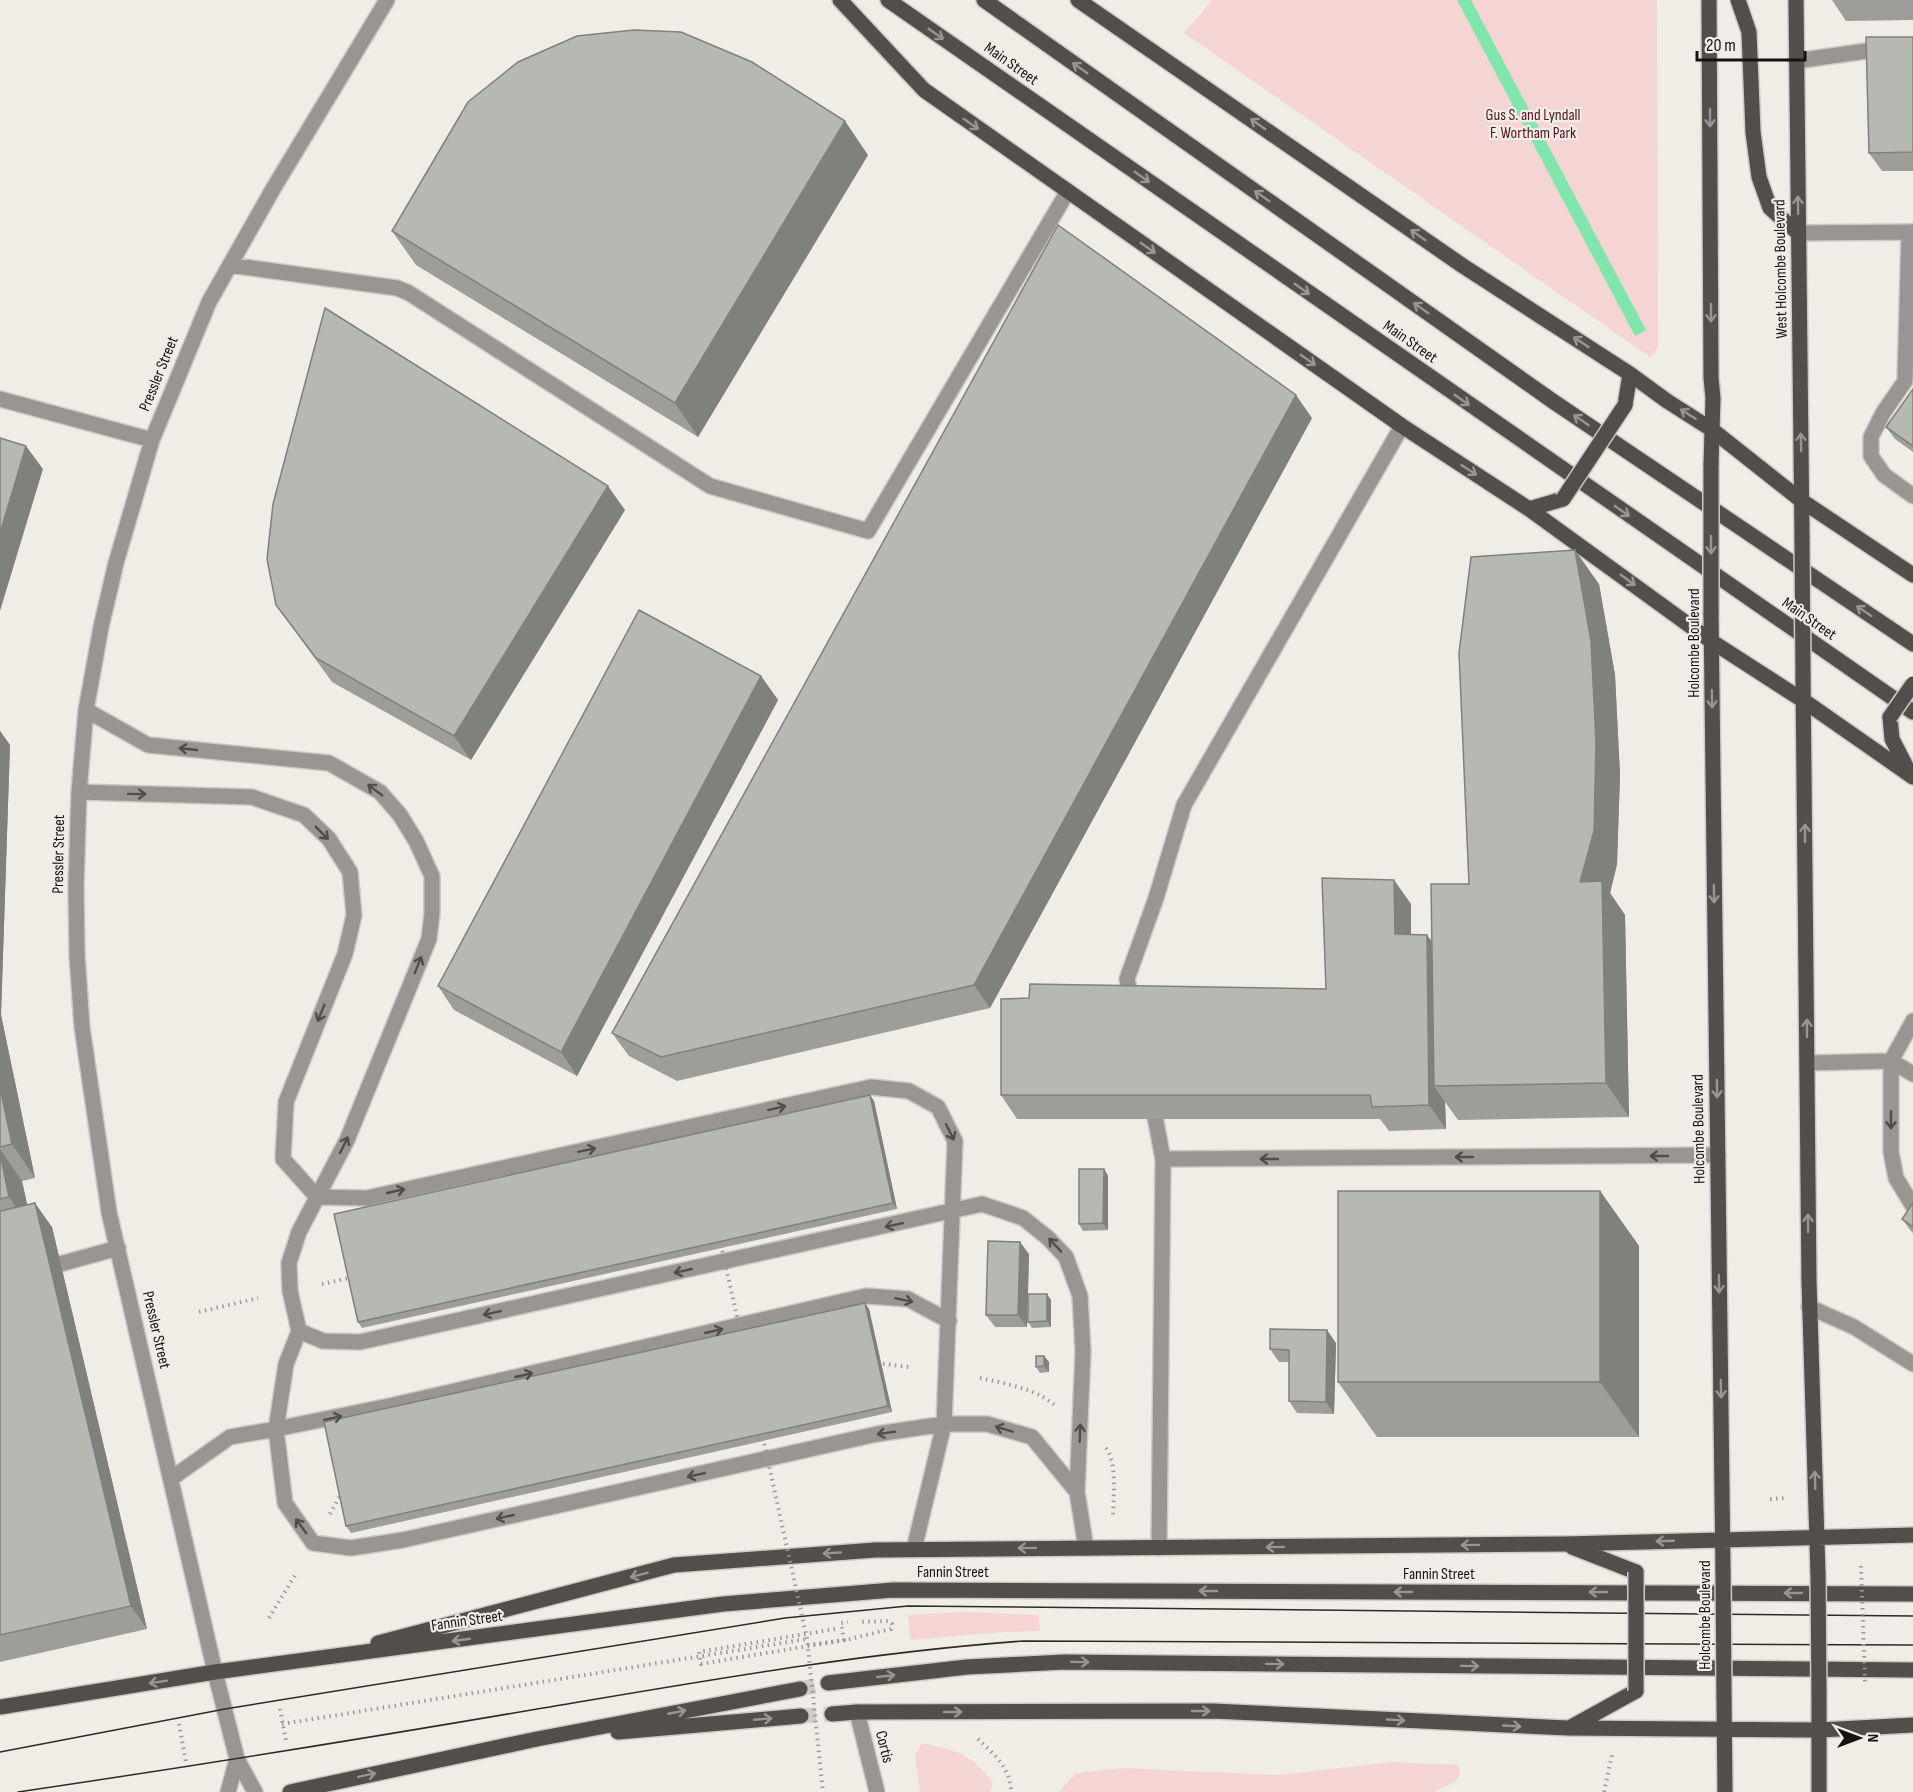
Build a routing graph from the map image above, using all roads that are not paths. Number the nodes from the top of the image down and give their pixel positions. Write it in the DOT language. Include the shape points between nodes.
graph roads {
  1 [pos="387,0"];
  2 [pos="840,0"];
  3 [pos="888,0"];
  4 [pos="984,0"];
  5 [pos="1078,0"];
  6 [pos="1709,0"];
  7 [pos="1738,0"];
  8 [pos="1796,0"];
  9 [pos="1913,50"];
  10 [pos="1796,61"];
  11 [pos="1068,191"];
  12 [pos="1911,232"];
  13 [pos="1798,233"];
  14 [pos="230,265"];
  15 [pos="1630,374"];
  16 [pos="0,399"];
  17 [pos="1402,426"];
  18 [pos="1711,429"];
  19 [pos="152,440"];
  20 [pos="1913,496"];
  21 [pos="1802,501"];
  22 [pos="1529,509"];
  23 [pos="1911,571"];
  24 [pos="1711,640"];
  25 [pos="1913,644"];
  26 [pos="1913,684"];
  27 [pos="1804,701"];
  28 [pos="86,710"];
  29 [pos="1913,712"];
  30 [pos="1912,776"];
  31 [pos="79,792"];
  32 [pos="1134,1014"];
  33 [pos="1913,1022"];
  34 [pos="1890,1061"];
  35 [pos="1807,1063"];
  36 [pos="1913,1074"];
  37 [pos="1148,1084"];
  38 [pos="1718,1155"];
  39 [pos="1163,1159"];
  40 [pos="1896,1178"];
  41 [pos="1913,1185"];
  42 [pos="1913,1192"];
  43 [pos="317,1197"];
  44 [pos="1913,1206"];
  45 [pos="951,1212"];
  46 [pos="118,1248"];
  47 [pos="60,1264"];
  48 [pos="1809,1307"];
  49 [pos="949,1321"];
  50 [pos="299,1331"];
  51 [pos="1913,1364"];
  52 [pos="944,1424"];
  53 [pos="276,1430"];
  54 [pos="172,1478"];
  55 [pos="1077,1492"];
  56 [pos="1913,1535"];
  57 [pos="1818,1538"];
  58 [pos="1723,1540"];
  59 [pos="1564,1544"];
  60 [pos="1086,1548"];
  61 [pos="1159,1548"];
  62 [pos="914,1549"];
  63 [pos="1913,1594"];
  64 [pos="314,1659"];
  65 [pos="1913,1670"];
  66 [pos="215,1672"];
  67 [pos="828,1683"];
  68 [pos="800,1689"];
  69 [pos="0,1707"];
  70 [pos="857,1712"];
  71 [pos="832,1714"];
  72 [pos="801,1716"];
  73 [pos="1913,1725"];
  74 [pos="1568,1728"];
  75 [pos="1725,1729"];
  76 [pos="1820,1730"];
  77 [pos="537,1739"];
  78 [pos="237,1759"];
  79 [pos="228,1792"];
  80 [pos="255,1792"];
  81 [pos="290,1792"];
  82 [pos="877,1792"];
  83 [pos="1725,1792"];
  84 [pos="1819,1792"];
  1 -- 14 [label="street, Pressler Street"];
  2 -- 11 [label="main road, one-way" via="924,90"];
  3 -- 29 [label="main road, Main Street, one-way"];
  25 -- 4 [label="main road, Main Street, one-way" via="1554,402"];
  15 -- 5 [label="main road, one-way" via="1462,266"];
  6 -- 18 [label="main road, one-way"];
  7 -- 13 [label="main road" via="1749,32 1759,177 1770,208"];
  8 -- 10 [label="main road, West Holcombe Boulevard"];
  9 -- 10 [label="street" via="1880,49"];
  13 -- 10 [label="main road, West Holcombe Boulevard, one-way"];
  11 -- 14 [label="street" via="868,531 710,486 409,293 397,288"];
  11 -- 17 [label="main road, one-way"];
  12 -- 13 [label="street"];
  12 -- 20 [label="street" via="1905,381 1871,437 1871,456 1884,474"];
  21 -- 13 [label="main road, West Holcombe Boulevard, one-way"];
  14 -- 19 [label="street, Pressler Street" via="209,302"];
  18 -- 15 [label="main road, one-way"];
  15 -- 22 [label="main road, bridge" via="1625,405 1563,499"];
  16 -- 19 [label="street"];
  17 -- 22 [label="main road, one-way"];
  17 -- 32 [label="street" via="1184,806 1128,979"];
  18 -- 21 [label="main road"];
  18 -- 24 [label="main road, Holcombe Boulevard, one-way, bridge"];
  19 -- 28 [label="street, Pressler Street" via="116,563"];
  21 -- 23 [label="main road"];
  21 -- 27 [label="main road, West Holcombe Boulevard, bridge"];
  22 -- 24 [label="main road, one-way"];
  24 -- 27 [label="main road"];
  24 -- 38 [label="main road, Holcombe Boulevard, one-way"];
  26 -- 30 [label="main road, bridge" via="1890,717 1892,739"];
  27 -- 30 [label="main road"];
  35 -- 27 [label="main road, one-way"];
  28 -- 31 [label="street, Pressler Street"];
  43 -- 28 [label="street, one-way" via="346,1140 429,939 432,876 416,841 380,792 329,763 148,745"];
  31 -- 43 [label="street, one-way" via="252,797 304,815 329,839 350,872 354,915 345,954 286,1102 283,1159"];
  31 -- 46 [label="street, Pressler Street" via="76,886 82,1027 107,1200"];
  33 -- 34 [label="street"];
  34 -- 35 [label="street"];
  34 -- 36 [label="street"];
  34 -- 40 [label="street, one-way" via="1891,1152"];
  48 -- 35 [label="main road, one-way"];
  37 -- 39 [label="street"];
  38 -- 39 [label="street, one-way"];
  38 -- 58 [label="main road, Holcombe Boulevard, one-way"];
  39 -- 61 [label="street"];
  40 -- 41 [label="street"];
  40 -- 42 [label="street"];
  40 -- 44 [label="street"];
  43 -- 45 [label="street, one-way" via="367,1198 871,1087 909,1091 938,1107 955,1141"];
  43 -- 50 [label="street" via="289,1263 290,1291"];
  45 -- 49 [label="street"];
  45 -- 50 [label="street, one-way" via="360,1342 323,1341"];
  55 -- 45 [label="street, one-way" via="1083,1352 1080,1296 1066,1257 1023,1218 982,1204"];
  46 -- 47 [label="street"];
  46 -- 54 [label="street, Pressler Street"];
  48 -- 51 [label="street" via="1854,1327"];
  57 -- 48 [label="main road, one-way"];
  49 -- 52 [label="street"];
  53 -- 49 [label="street, one-way" via="866,1296 908,1299"];
  50 -- 53 [label="street" via="286,1364"];
  52 -- 53 [label="street, one-way" via="876,1434 403,1540 351,1548 313,1543 285,1503"];
  55 -- 52 [label="street, one-way" via="1032,1437 987,1424"];
  52 -- 62 [label="street"];
  53 -- 54 [label="street" via="230,1437"];
  54 -- 66 [label="street, Pressler Street"];
  55 -- 60 [label="street"];
  56 -- 57 [label="main road"];
  57 -- 58 [label="main road"];
  57 -- 76 [label="main road, bridge"];
  58 -- 59 [label="main road, one-way"];
  58 -- 75 [label="main road, Holcombe Boulevard, bridge"];
  59 -- 61 [label="main road, one-way"];
  59 -- 74 [label="main road, bridge" via="1636,1572 1636,1691"];
  60 -- 61 [label="main road"];
  60 -- 62 [label="main road, one-way"];
  62 -- 64 [label="main road, one-way" via="674,1565"];
  63 -- 64 [label="main road, Fannin Street, one-way" via="893,1590 723,1604"];
  64 -- 66 [label="main road, Fannin Street"];
  67 -- 65 [label="main road, one-way" via="967,1667 1064,1662"];
  66 -- 69 [label="main road, Fannin Street, one-way"];
  66 -- 78 [label="street, Pressler Street"];
  77 -- 68 [label="main road, one-way"];
  70 -- 71 [label="main road"];
  70 -- 74 [label="main road, one-way" via="1213,1711"];
  70 -- 82 [label="street, Cortis"];
  77 -- 72 [label="main road, one-way"];
  73 -- 76 [label="main road"];
  74 -- 75 [label="main road"];
  75 -- 76 [label="main road"];
  75 -- 83 [label="main road, Holcombe Boulevard"];
  76 -- 84 [label="main road"];
  81 -- 77 [label="main road, one-way"];
  78 -- 79 [label="street, Pressler Street"];
  78 -- 80 [label="street, Pressler Street"];
}
